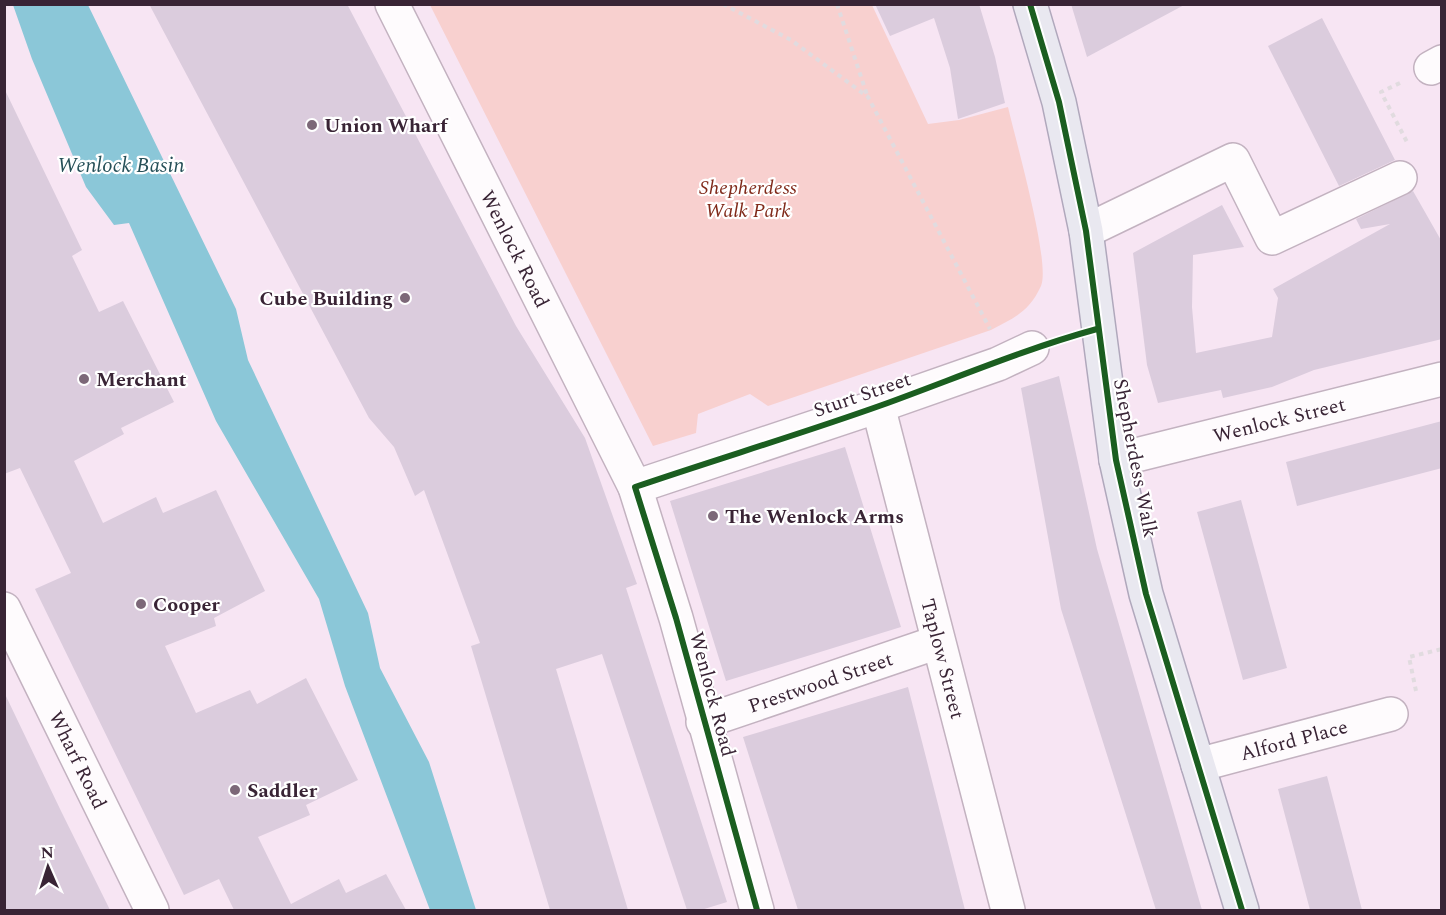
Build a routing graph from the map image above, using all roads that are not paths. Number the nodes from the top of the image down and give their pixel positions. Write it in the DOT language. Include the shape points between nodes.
graph roads {
  1 [pos="392,4"];
  2 [pos="1030,4"];
  3 [pos="1400,178"];
  4 [pos="1086,231"];
  5 [pos="1032,348"];
  6 [pos="1442,379"];
  7 [pos="878,406"];
  8 [pos="1116,460"];
  9 [pos="635,486"];
  10 [pos="4,609"];
  11 [pos="938,642"];
  12 [pos="1391,714"];
  13 [pos="702,722"];
  14 [pos="1198,765"];
  15 [pos="152,910"];
  16 [pos="757,910"];
  17 [pos="1008,910"];
  18 [pos="1242,910"];
  1 -- 9 [label="street, Wenlock Road"];
  2 -- 4 [label="main road, Shepherdess Walk" via="1059,102"];
  3 -- 4 [label="street" via="1272,238 1233,160"];
  4 -- 8 [label="main road, Shepherdess Walk"];
  5 -- 7 [label="street, Sturt Street"];
  6 -- 8 [label="street, Wenlock Street"];
  7 -- 9 [label="street, Sturt Street"];
  7 -- 11 [label="street, Taplow Street"];
  8 -- 14 [label="main road, Shepherdess Walk" via="1146,594"];
  9 -- 13 [label="street, Wenlock Road" via="676,618"];
  10 -- 15 [label="street, Wharf Road"];
  11 -- 13 [label="street, Prestwood Street"];
  11 -- 17 [label="street, Taplow Street"];
  12 -- 14 [label="street, Alford Place"];
  13 -- 16 [label="street, Wenlock Road"];
  14 -- 18 [label="main road, Shepherdess Walk"];
}
